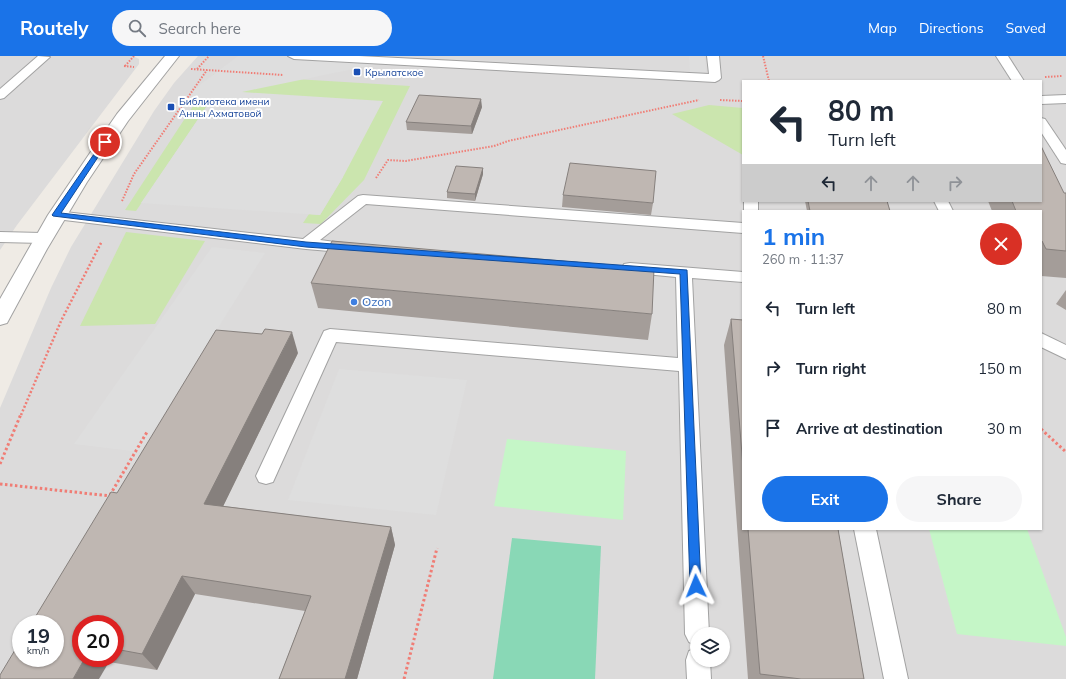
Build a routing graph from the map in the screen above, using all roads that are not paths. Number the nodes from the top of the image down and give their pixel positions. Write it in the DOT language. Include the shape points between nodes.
graph roads {
  1 [pos="172,56"];
  2 [pos="294,56"];
  3 [pos="713,56"];
  4 [pos="1002,56"];
  5 [pos="44,57"];
  6 [pos="311,57"];
  7 [pos="1017,80"];
  8 [pos="0,95"];
  9 [pos="1066,98"];
  10 [pos="1042,100"];
  11 [pos="1043,128"];
  12 [pos="1066,160"];
  13 [pos="56,215"];
  14 [pos="742,228"];
  15 [pos="0,237"];
  16 [pos="42,238"];
  17 [pos="306,244"];
  18 [pos="369,249"];
  19 [pos="613,267"];
  20 [pos="684,272"];
  21 [pos="742,277"];
  22 [pos="0,318"];
  23 [pos="1042,340"];
  24 [pos="1066,353"];
  25 [pos="688,365"];
  26 [pos="266,476"];
  27 [pos="865,530"];
  28 [pos="697,627"];
  29 [pos="698,667"];
  30 [pos="699,679"];
  31 [pos="896,679"];
  1 -- 13 [label="street" via="109,136"];
  2 -- 6 [label="lane"];
  3 -- 6 [label="lane" via="715,78"];
  4 -- 7 [label="lane"];
  5 -- 8 [label="lane"];
  9 -- 10 [label="lane"];
  11 -- 12 [label="lane"];
  13 -- 16 [label="street"];
  13 -- 17 [label="lane"];
  14 -- 17 [label="lane" via="363,199"];
  15 -- 16 [label="lane"];
  16 -- 22 [label="street"];
  17 -- 18 [label="lane"];
  19 -- 20 [label="lane"];
  20 -- 21 [label="lane"];
  20 -- 25 [label="lane"];
  23 -- 24 [label="lane"];
  25 -- 26 [label="lane" via="330,335"];
  25 -- 28 [label="lane"];
  27 -- 31 [label="lane"];
  29 -- 30 [label="lane"];
}
